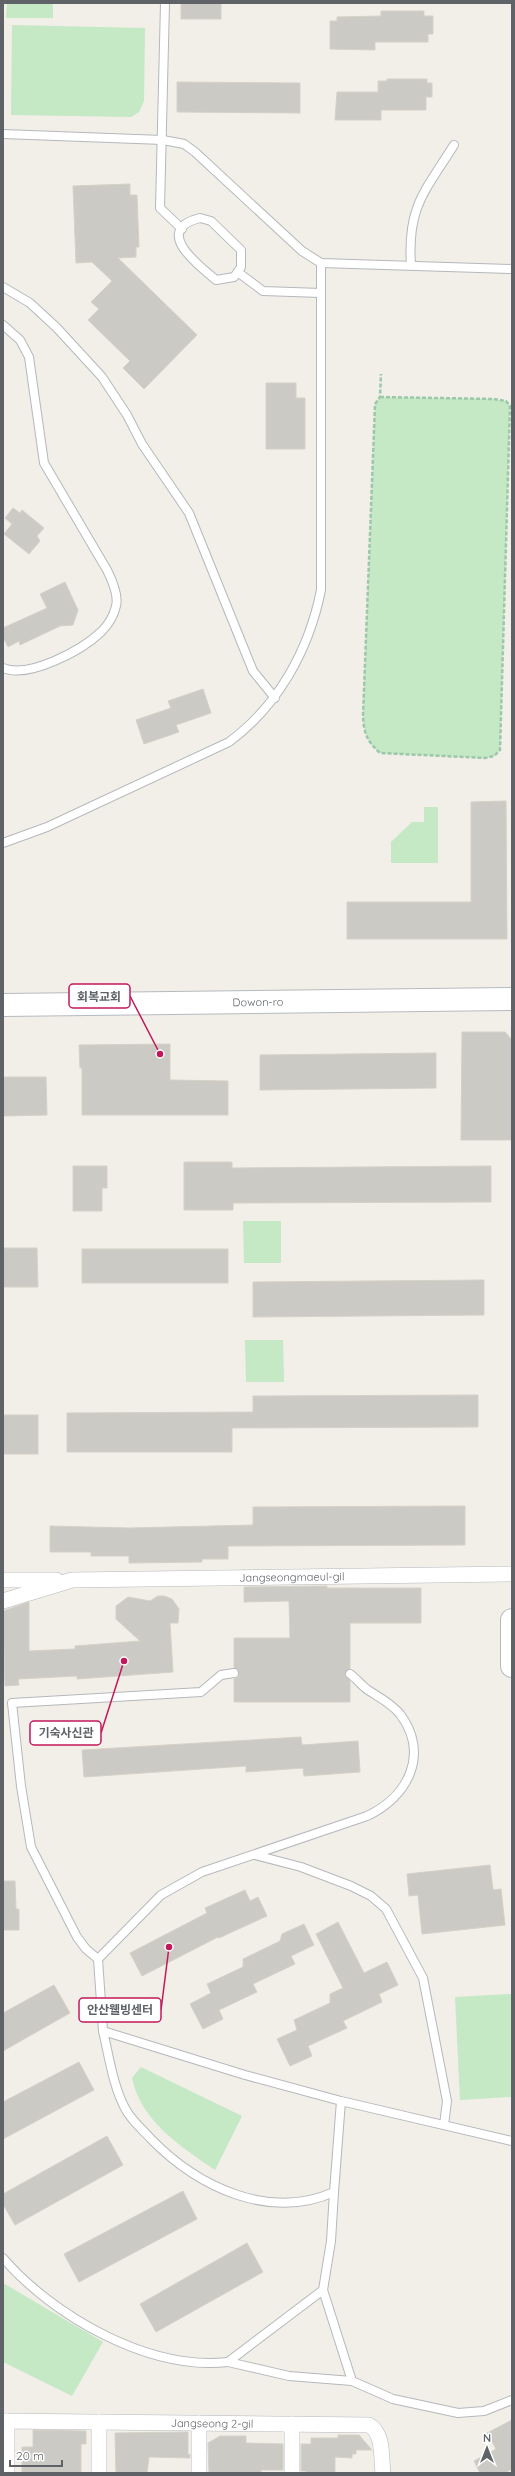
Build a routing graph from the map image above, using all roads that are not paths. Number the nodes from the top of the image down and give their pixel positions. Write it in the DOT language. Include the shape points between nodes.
graph roads {
  1 [pos="165,3"];
  2 [pos="3,134"];
  3 [pos="163,140"];
  4 [pos="454,145"];
  5 [pos="182,229"];
  6 [pos="321,263"];
  7 [pos="411,265"];
  8 [pos="512,269"];
  9 [pos="239,273"];
  10 [pos="3,287"];
  11 [pos="321,293"];
  12 [pos="3,325"];
  13 [pos="3,668"];
  14 [pos="275,698"];
  15 [pos="3,843"];
  16 [pos="512,999"];
  17 [pos="3,1005"];
  18 [pos="512,1574"];
  19 [pos="3,1580"];
  20 [pos="72,1580"];
  21 [pos="3,1601"];
  22 [pos="512,1626"];
  23 [pos="512,1666"];
  24 [pos="234,1673"];
  25 [pos="350,1674"];
  26 [pos="254,1854"];
  27 [pos="98,1959"];
  28 [pos="103,2031"];
  29 [pos="341,2101"];
  30 [pos="444,2125"];
  31 [pos="512,2141"];
  32 [pos="334,2192"];
  33 [pos="3,2258"];
  34 [pos="323,2290"];
  35 [pos="228,2362"];
  36 [pos="352,2381"];
  37 [pos="512,2400"];
  38 [pos="5,2421"];
  39 [pos="99,2422"];
  40 [pos="199,2424"];
  41 [pos="292,2424"];
  42 [pos="7,2473"];
  43 [pos="99,2473"];
  44 [pos="199,2473"];
  45 [pos="292,2473"];
  46 [pos="383,2473"];
  1 -- 3 [label="lane"];
  2 -- 3 [label="lane"];
  3 -- 5 [label="lane" via="160,208"];
  3 -- 6 [label="lane" via="184,144 195,152 302,251"];
  4 -- 7 [label="lane" via="419,201 410,230"];
  5 -- 9 [label="lane" via="180,238 183,250 216,280 229,279"];
  5 -- 9 [label="lane" via="192,220 207,218 211,221 241,250 243,262"];
  6 -- 7 [label="lane"];
  6 -- 11 [label="lane"];
  7 -- 8 [label="lane"];
  9 -- 11 [label="lane" via="263,291"];
  10 -- 14 [label="lane" via="30,303 57,328 102,377 119,402 142,444 186,508 253,671"];
  11 -- 14 [label="lane" via="321,590 316,616 292,669"];
  12 -- 13 [label="lane" via="20,340 29,357 44,463 107,570 117,604 108,624 101,632 66,654 23,671"];
  14 -- 15 [label="lane" via="248,728 229,742 47,827"];
  16 -- 17 [label="street, Dowon-ro"];
  18 -- 20 [label="street, Jangseongmaeul-gil"];
  19 -- 20 [label="street, Jangseongmaeul-gil"];
  20 -- 21 [label="street, Jangseongmaeul-gil"];
  22 -- 23 [label="street"];
  24 -- 27 [label="lane" via="221,1675 201,1692 12,1703 31,1848 77,1937"];
  25 -- 26 [label="lane" via="393,1707 405,1722 414,1751 406,1783 394,1800 377,1811"];
  26 -- 27 [label="lane" via="202,1872 161,1895"];
  26 -- 30 [label="lane" via="289,1863 351,1886 371,1896 386,1909 423,1978 447,2101"];
  27 -- 28 [label="lane"];
  28 -- 29 [label="lane" via="245,2075"];
  28 -- 32 [label="lane" via="126,2110 137,2125 178,2164 220,2190 243,2197 280,2202 315,2200"];
  29 -- 30 [label="lane"];
  29 -- 32 [label="lane"];
  30 -- 31 [label="lane"];
  32 -- 34 [label="lane" via="331,2241"];
  33 -- 35 [label="lane" via="42,2295 77,2319 112,2338 155,2355 180,2361"];
  34 -- 35 [label="lane"];
  34 -- 36 [label="lane"];
  35 -- 36 [label="lane" via="289,2376"];
  36 -- 37 [label="lane" via="393,2399 458,2413 484,2411"];
  38 -- 39 [label="street, Jangseong 2-gil"];
  38 -- 42 [label="street"];
  39 -- 40 [label="street, Jangseong 2-gil"];
  39 -- 43 [label="street"];
  40 -- 41 [label="street, Jangseong 2-gil"];
  40 -- 44 [label="street"];
  41 -- 45 [label="street"];
  41 -- 46 [label="street, Jangseong 2-gil" via="368,2425 375,2428"];
}
